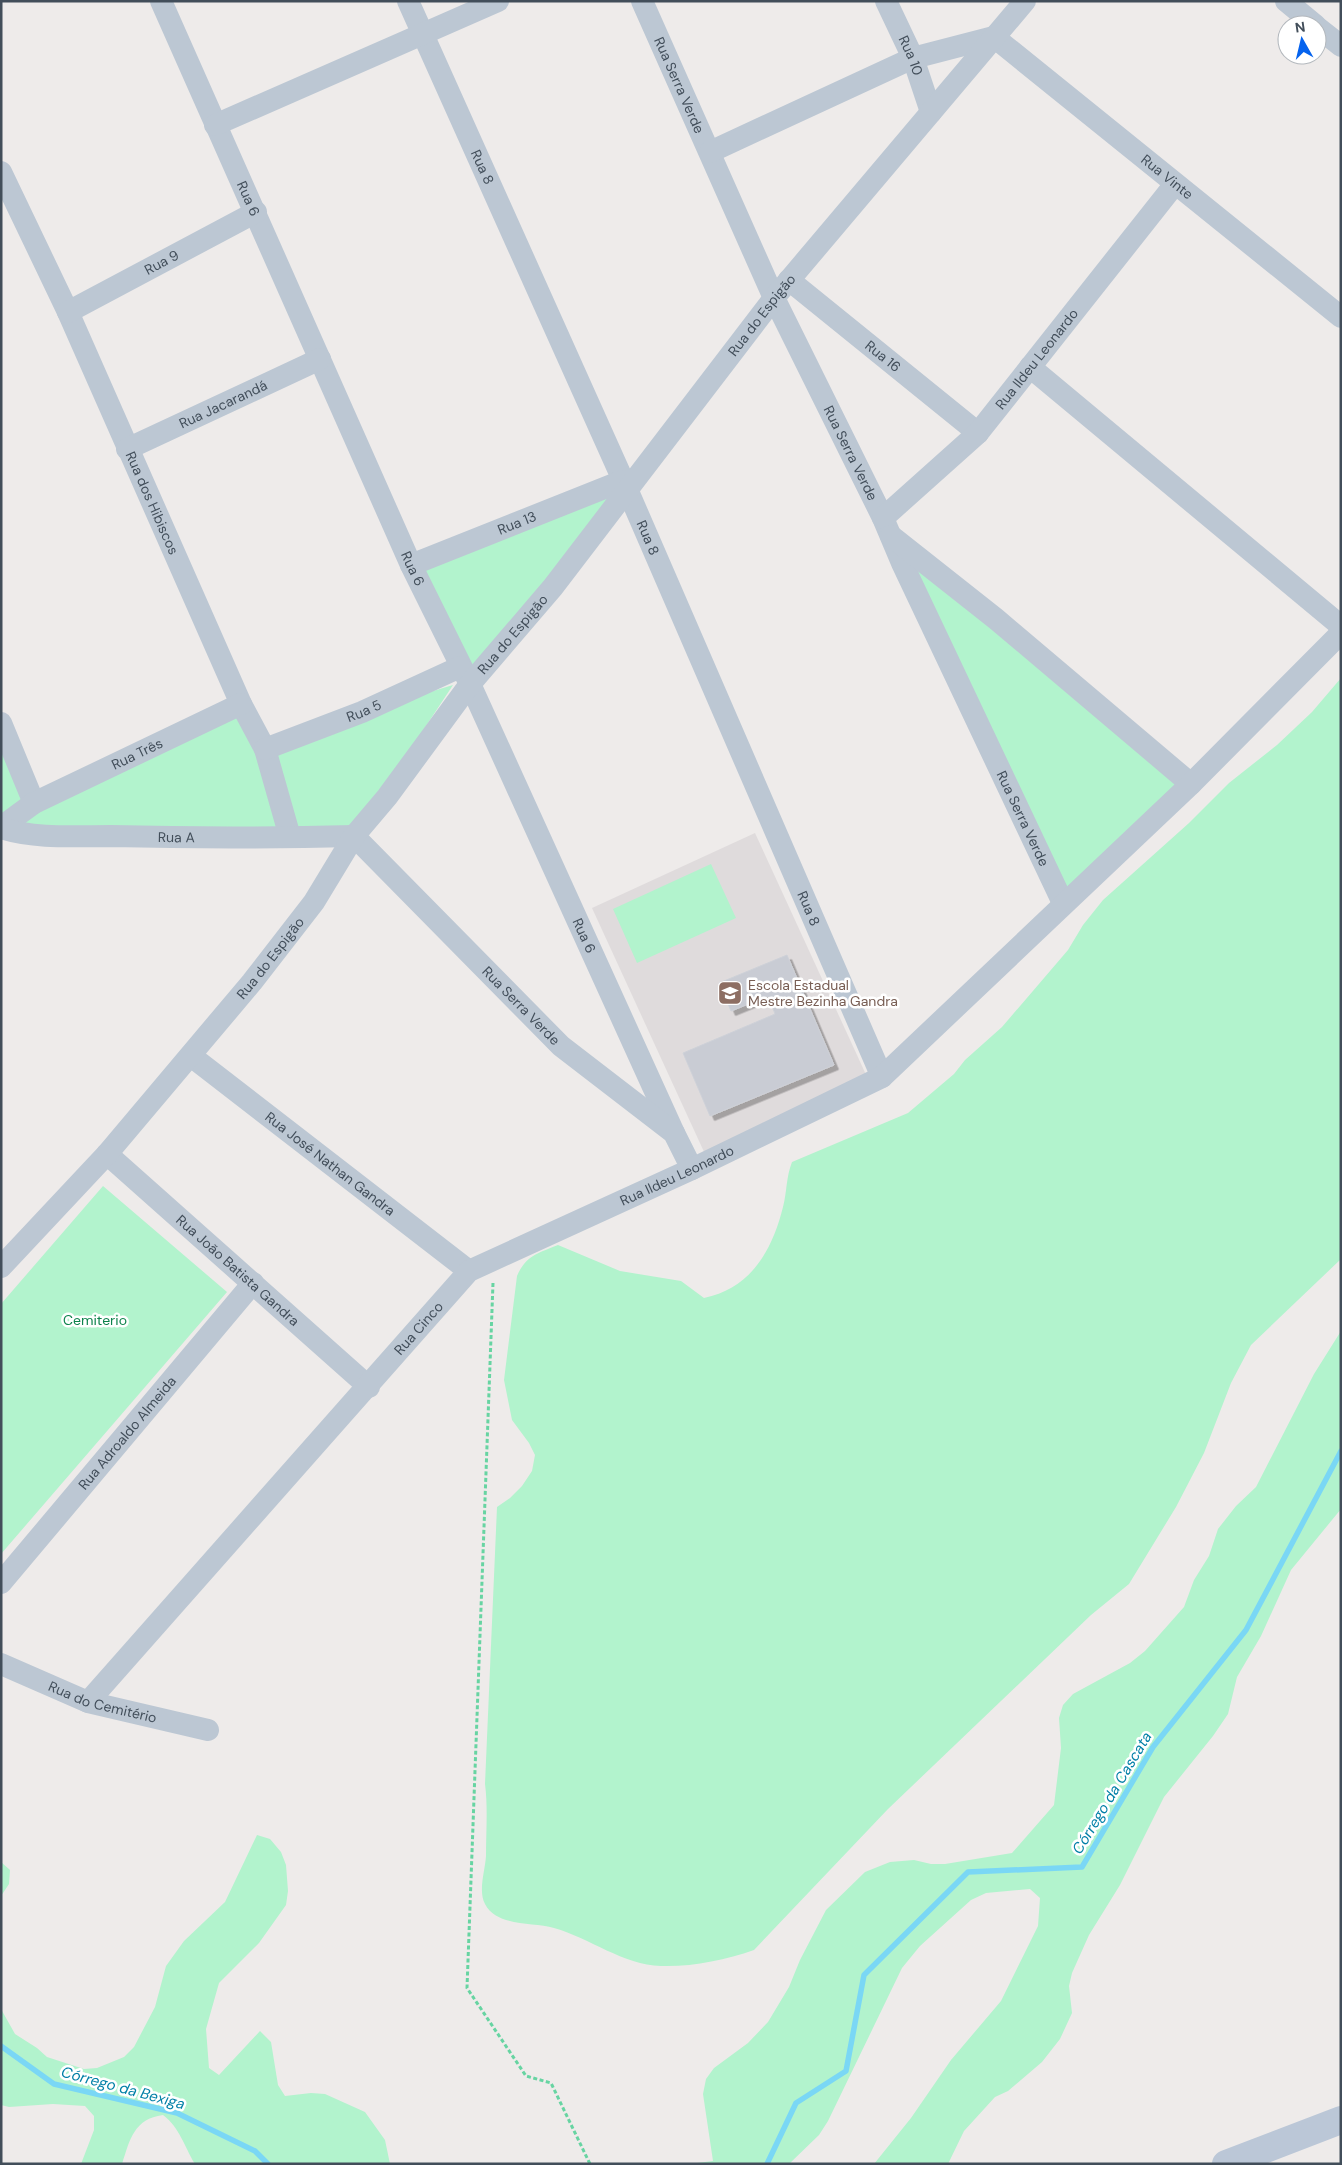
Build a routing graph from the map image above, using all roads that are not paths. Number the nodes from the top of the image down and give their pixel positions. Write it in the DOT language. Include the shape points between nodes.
graph roads {
  1 [pos="161,1"];
  2 [pos="408,1"];
  3 [pos="498,1"];
  4 [pos="642,1"];
  5 [pos="886,1"];
  6 [pos="1025,1"];
  7 [pos="1286,1"];
  8 [pos="1303,15"];
  9 [pos="1327,35"];
  10 [pos="422,36"];
  11 [pos="994,38"];
  12 [pos="1341,46"];
  13 [pos="913,58"];
  14 [pos="931,112"];
  15 [pos="215,125"];
  16 [pos="710,152"];
  17 [pos="1,172"];
  18 [pos="1175,184"];
  19 [pos="256,212"];
  20 [pos="789,280"];
  21 [pos="774,298"];
  22 [pos="68,312"];
  23 [pos="1341,317"];
  24 [pos="320,359"];
  25 [pos="1030,367"];
  26 [pos="978,433"];
  27 [pos="127,449"];
  28 [pos="624,485"];
  29 [pos="887,527"];
  30 [pos="411,565"];
  31 [pos="1341,626"];
  32 [pos="1341,633"];
  33 [pos="465,675"];
  34 [pos="241,704"];
  35 [pos="1,723"];
  36 [pos="265,750"];
  37 [pos="1191,784"];
  38 [pos="34,803"];
  39 [pos="1,827"];
  40 [pos="354,836"];
  41 [pos="290,837"];
  42 [pos="1063,903"];
  43 [pos="191,1056"];
  44 [pos="882,1077"];
  45 [pos="674,1133"];
  46 [pos="107,1154"];
  47 [pos="692,1169"];
  48 [pos="1,1267"];
  49 [pos="469,1271"];
  50 [pos="253,1283"];
  51 [pos="369,1387"];
  52 [pos="1,1583"];
  53 [pos="1,1664"];
  54 [pos="88,1702"];
  55 [pos="208,1730"];
  56 [pos="1341,2120"];
  57 [pos="1226,2164"];
  1 -- 15 [label="street, Rua 6"];
  2 -- 10 [label="street, Rua 8"];
  3 -- 10 [label="street"];
  4 -- 16 [label="street, Rua Serra Verde"];
  5 -- 13 [label="street, Rua 10"];
  6 -- 11 [label="street, Rua do Espigão"];
  7 -- 8 [label="street"];
  9 -- 12 [label="street"];
  10 -- 15 [label="street"];
  10 -- 28 [label="street, Rua 8"];
  11 -- 13 [label="street"];
  11 -- 14 [label="street, Rua do Espigão"];
  11 -- 18 [label="street, Rua Vinte"];
  13 -- 14 [label="street, Rua 10"];
  13 -- 16 [label="street"];
  14 -- 20 [label="street, Rua do Espigão"];
  15 -- 19 [label="street, Rua 6"];
  16 -- 21 [label="street, Rua Serra Verde"];
  17 -- 22 [label="street, Rua dos Hibiscos"];
  18 -- 23 [label="street, Rua Vinte"];
  18 -- 25 [label="street, Rua Ildeu Leonardo"];
  19 -- 22 [label="street, Rua 9"];
  19 -- 24 [label="street, Rua 6"];
  20 -- 21 [label="street, Rua do Espigão"];
  20 -- 26 [label="street, Rua 16"];
  21 -- 28 [label="street, Rua do Espigão"];
  21 -- 29 [label="street, Rua Serra Verde"];
  22 -- 27 [label="street, Rua dos Hibiscos"];
  24 -- 27 [label="street, Rua Jacarandá"];
  24 -- 30 [label="street, Rua 6"];
  25 -- 26 [label="street, Rua Ildeu Leonardo"];
  25 -- 31 [label="street"];
  26 -- 29 [label="street, Rua Ildeu Leonardo"];
  27 -- 34 [label="street, Rua dos Hibiscos"];
  28 -- 30 [label="street, Rua 13"];
  28 -- 33 [label="street, Rua do Espigão" via="553,587"];
  28 -- 44 [label="street, Rua 8"];
  29 -- 37 [label="street"];
  29 -- 42 [label="street, Rua Serra Verde"];
  30 -- 33 [label="street, Rua 6"];
  32 -- 37 [label="street, Rua Ildeu Leonardo"];
  33 -- 36 [label="street, Rua 5"];
  33 -- 40 [label="street, Rua do Espigão" via="387,797"];
  33 -- 45 [label="street, Rua 6"];
  34 -- 36 [label="street, Rua dos Hibiscos"];
  34 -- 38 [label="street, Rua Três"];
  35 -- 38 [label="street"];
  36 -- 41 [label="street, Rua dos Hibiscos"];
  37 -- 42 [label="street, Rua Ildeu Leonardo"];
  38 -- 39 [label="street, Rua Três"];
  39 -- 41 [label="street, Rua A" via="14,832 67,835"];
  40 -- 41 [label="street, Rua A"];
  40 -- 43 [label="street, Rua do Espigão" via="314,902"];
  40 -- 45 [label="street, Rua Serra Verde" via="561,1046"];
  42 -- 44 [label="street, Rua Ildeu Leonardo"];
  43 -- 46 [label="street, Rua do Espigão"];
  43 -- 49 [label="street, Rua José Nathan Gandra"];
  44 -- 47 [label="street, Rua Ildeu Leonardo"];
  45 -- 47 [label="street, Rua Serra Verde"];
  46 -- 48 [label="street, Rua do Espigão"];
  46 -- 50 [label="street, Rua João Batista Gandra"];
  47 -- 49 [label="street, Rua Ildeu Leonardo"];
  49 -- 51 [label="street, Rua Cinco"];
  50 -- 51 [label="street, Rua João Batista Gandra"];
  50 -- 52 [label="street, Rua Adroaldo Almeida"];
  51 -- 54 [label="street, Rua Cinco"];
  53 -- 54 [label="street, Rua do Cemitério"];
  54 -- 55 [label="street, Rua do Cemitério"];
  56 -- 57 [label="street"];
}
